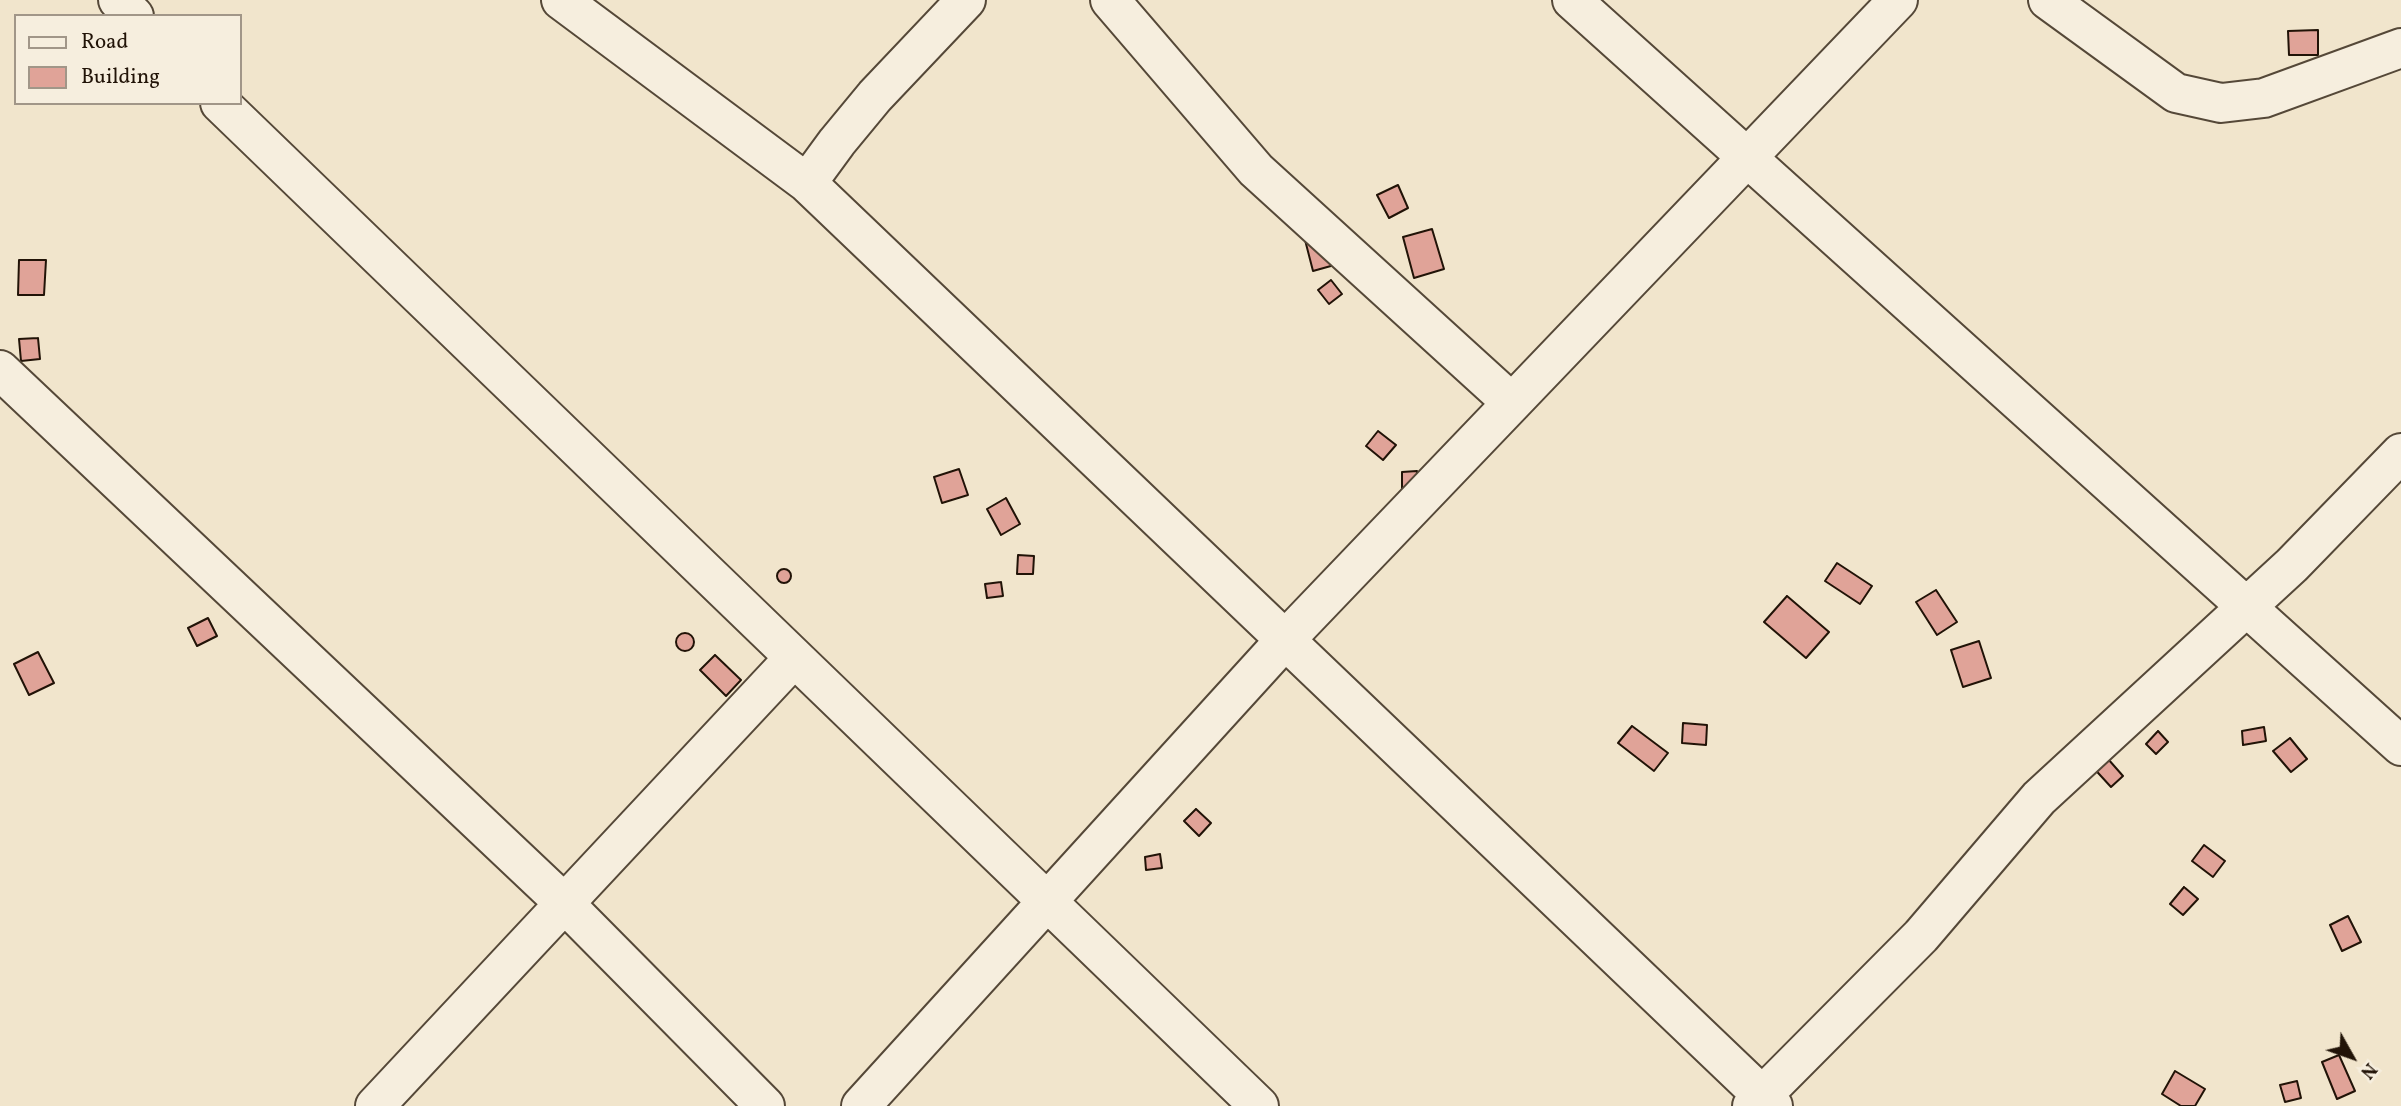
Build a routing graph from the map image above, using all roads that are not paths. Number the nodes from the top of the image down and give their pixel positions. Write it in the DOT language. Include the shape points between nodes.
graph roads {
  1 [pos="118,0"];
  2 [pos="561,0"];
  3 [pos="966,0"];
  4 [pos="1110,0"];
  5 [pos="1572,0"];
  6 [pos="1898,0"];
  7 [pos="2048,0"];
  8 [pos="132,14"];
  9 [pos="2401,48"];
  10 [pos="222,105"];
  11 [pos="1747,158"];
  12 [pos="807,183"];
  13 [pos="0,370"];
  14 [pos="1512,402"];
  15 [pos="2401,453"];
  16 [pos="2246,607"];
  17 [pos="1286,640"];
  18 [pos="794,658"];
  19 [pos="2401,746"];
  20 [pos="1048,902"];
  21 [pos="565,904"];
  22 [pos="1762,1102"];
  23 [pos="375,1106"];
  24 [pos="765,1106"];
  25 [pos="861,1106"];
  26 [pos="1259,1106"];
  1 -- 8 [label="street"];
  2 -- 12 [label="street"];
  3 -- 12 [label="street" via="875,96"];
  4 -- 14 [label="street" via="1256,170"];
  5 -- 11 [label="street"];
  6 -- 11 [label="street"];
  7 -- 9 [label="street" via="2176,93 2221,103 2264,98"];
  10 -- 18 [label="street"];
  11 -- 14 [label="street"];
  11 -- 16 [label="street"];
  12 -- 17 [label="street"];
  13 -- 21 [label="street"];
  14 -- 17 [label="street"];
  15 -- 16 [label="street"];
  16 -- 19 [label="street"];
  16 -- 22 [label="street" via="2039,798 1921,936"];
  17 -- 20 [label="street"];
  17 -- 22 [label="street"];
  18 -- 20 [label="street"];
  18 -- 21 [label="street"];
  20 -- 25 [label="street"];
  20 -- 26 [label="street"];
  21 -- 23 [label="street"];
  21 -- 24 [label="street"];
}
